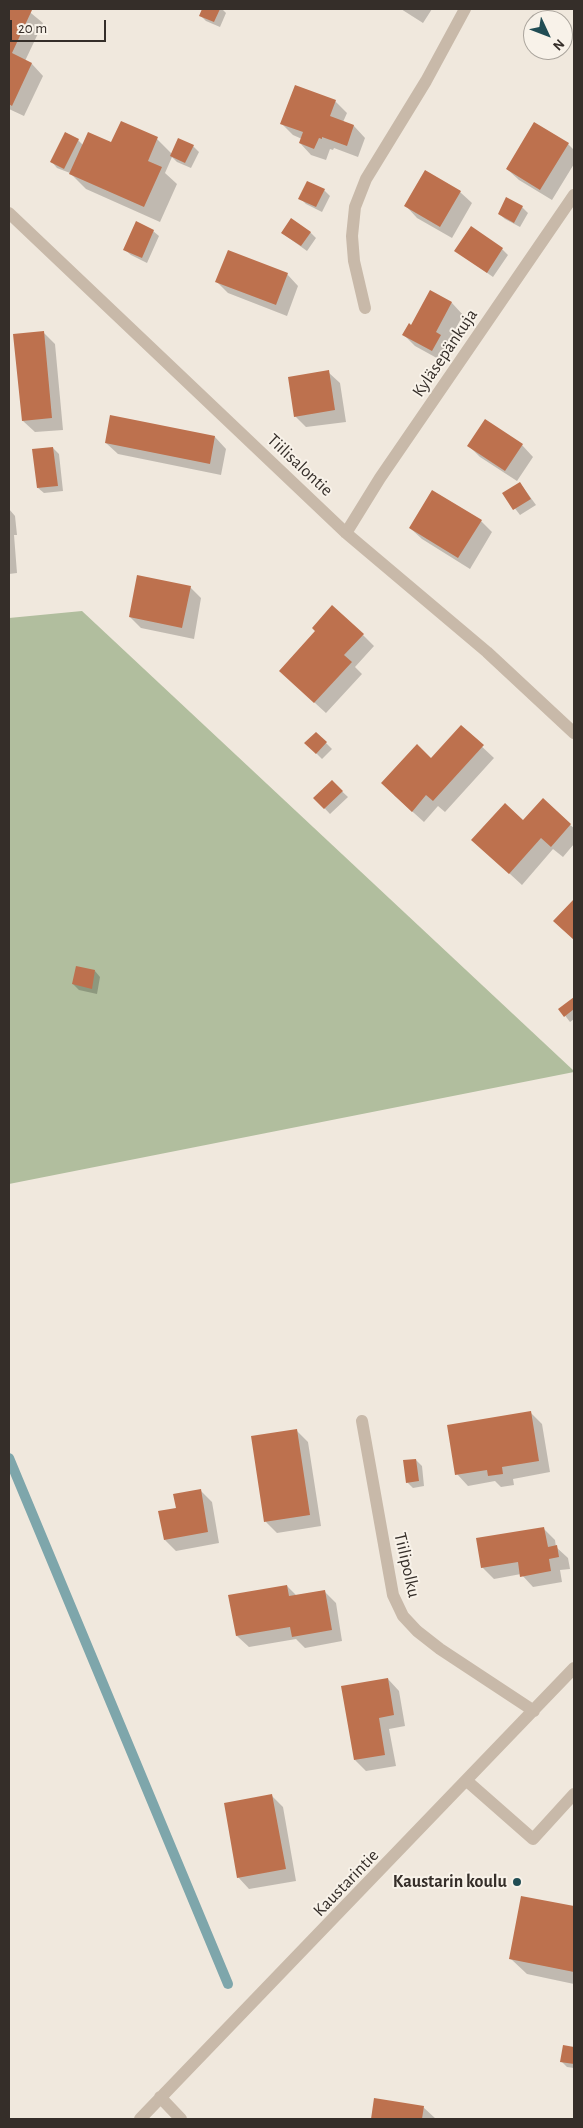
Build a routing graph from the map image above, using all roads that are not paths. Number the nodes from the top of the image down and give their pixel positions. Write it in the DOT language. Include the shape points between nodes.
graph roads {
  1 [pos="465,9"];
  2 [pos="574,195"];
  3 [pos="9,213"];
  4 [pos="365,308"];
  5 [pos="346,533"];
  6 [pos="574,733"];
  7 [pos="362,1421"];
  8 [pos="574,1668"];
  9 [pos="534,1711"];
  10 [pos="467,1781"];
  11 [pos="574,1794"];
  12 [pos="160,2098"];
  13 [pos="140,2119"];
  14 [pos="181,2119"];
  1 -- 4 [label="street" via="426,81 366,178 356,207 352,236 354,261"];
  2 -- 5 [label="street, Kyläsepänkuja" via="380,478"];
  3 -- 5 [label="street, Tiilisalontie"];
  5 -- 6 [label="street, Tiilisalontie" via="487,652"];
  7 -- 9 [label="street, Tiilipolku" via="392,1595 403,1616 440,1649"];
  8 -- 9 [label="street, Kaustarintie"];
  9 -- 10 [label="street, Kaustarintie"];
  10 -- 11 [label="street" via="532,1839"];
  10 -- 12 [label="street, Kaustarintie"];
  12 -- 13 [label="street, Kaustarintie"];
  12 -- 14 [label="street"];
}
